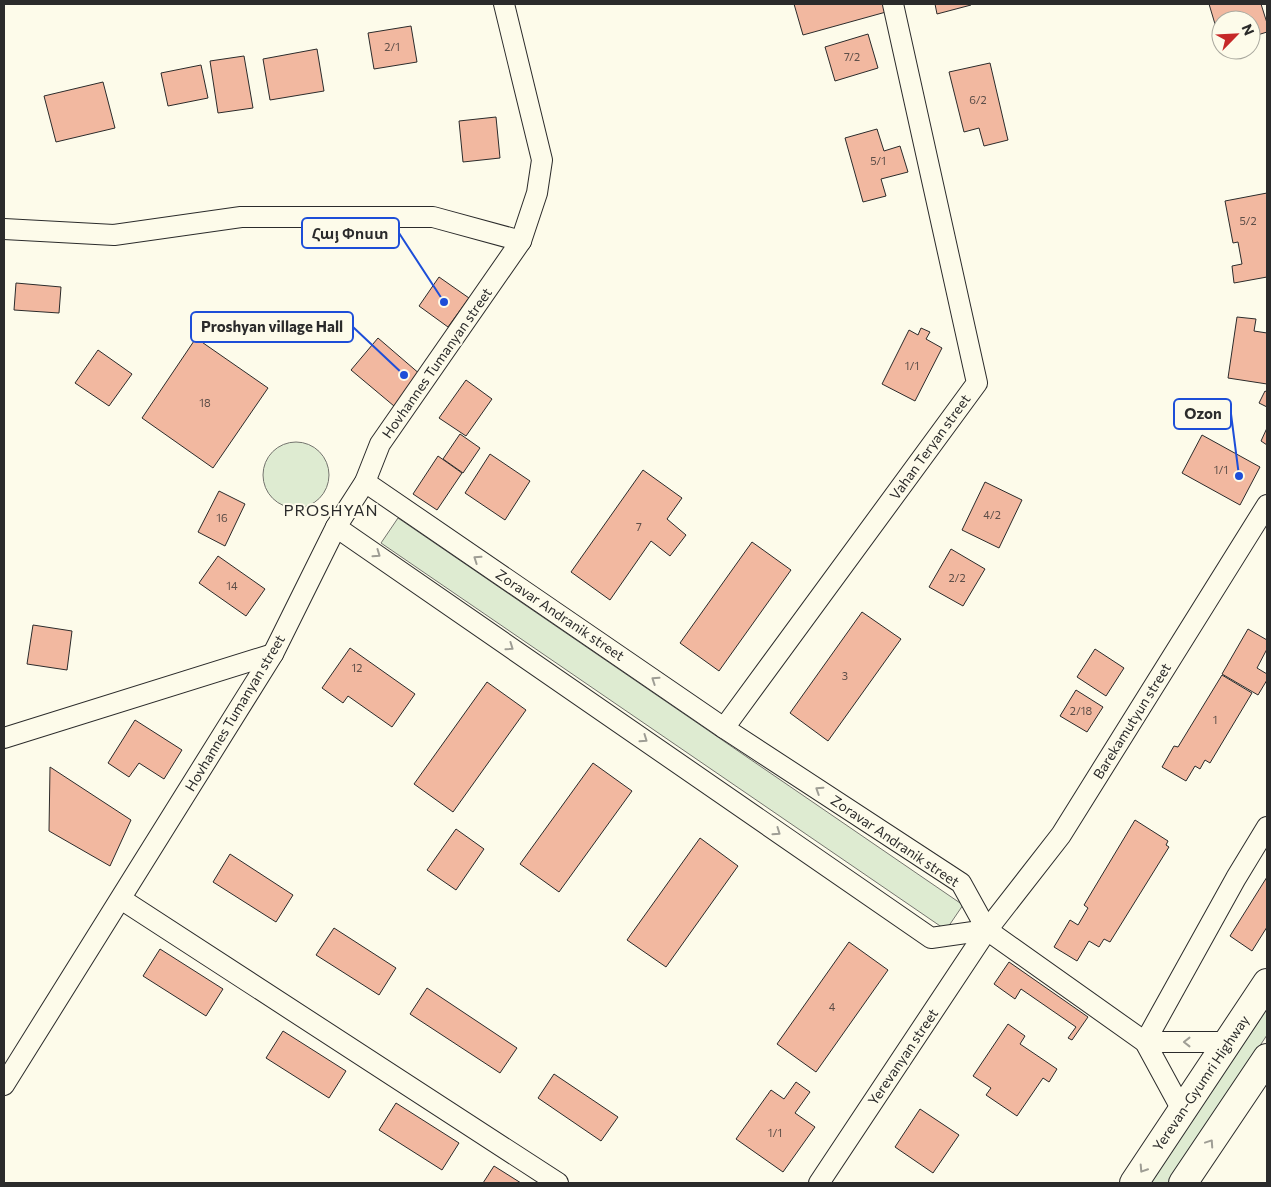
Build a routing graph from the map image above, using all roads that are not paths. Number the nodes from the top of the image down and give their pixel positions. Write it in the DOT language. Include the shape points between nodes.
graph roads {
  1 [pos="504,4"];
  2 [pos="893,4"];
  3 [pos="4,229"];
  4 [pos="521,241"];
  5 [pos="365,482"];
  6 [pos="1267,504"];
  7 [pos="336,527"];
  8 [pos="273,654"];
  9 [pos="724,728"];
  10 [pos="4,738"];
  11 [pos="1267,828"];
  12 [pos="121,898"];
  13 [pos="987,930"];
  14 [pos="1267,983"];
  15 [pos="1145,1042"];
  16 [pos="1229,1042"];
  17 [pos="1267,1058"];
  18 [pos="4,1085"];
  19 [pos="1182,1110"];
  20 [pos="558,1183"];
  21 [pos="819,1183"];
  22 [pos="1134,1183"];
  23 [pos="1183,1183"];
  1 -- 4 [label="street, Hovhannes Tumanyan street" via="542,160"];
  2 -- 9 [label="street, Vahan Teryan street" via="977,383"];
  3 -- 4 [label="street" via="114,235 241,217 433,217"];
  4 -- 5 [label="street, Hovhannes Tumanyan street" via="380,444"];
  5 -- 7 [label="street, Hovhannes Tumanyan street"];
  9 -- 5 [label="street, Zoravar Andranik street, one-way"];
  6 -- 13 [label="street, Barekamutyun street" via="1061,836"];
  7 -- 8 [label="street, Hovhannes Tumanyan street"];
  7 -- 13 [label="street, one-way" via="931,938"];
  8 -- 10 [label="street"];
  8 -- 12 [label="street, Hovhannes Tumanyan street"];
  13 -- 9 [label="street, Zoravar Andranik street, one-way" via="961,883"];
  11 -- 15 [label="street"];
  12 -- 18 [label="street, Hovhannes Tumanyan street"];
  12 -- 20 [label="street"];
  13 -- 15 [label="street"];
  13 -- 21 [label="street, Yerevanyan street"];
  14 -- 16 [label="highway, Yerevan-Gyumri Highway"];
  16 -- 15 [label="street, one-way"];
  15 -- 19 [label="street"];
  16 -- 19 [label="highway, Yerevan-Gyumri Highway"];
  23 -- 17 [label="highway, one-way"];
  19 -- 22 [label="highway, Yerevan-Gyumri Highway, one-way"];
}
